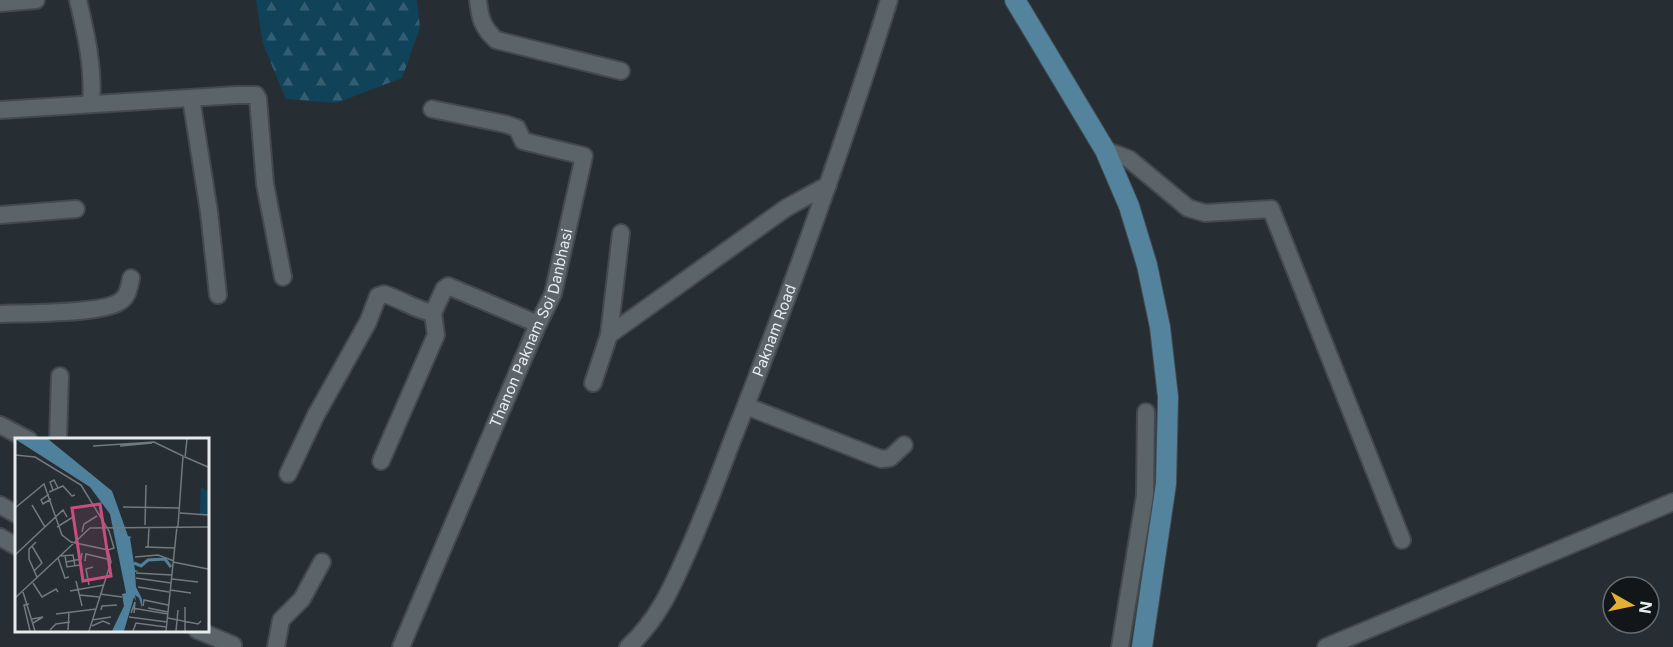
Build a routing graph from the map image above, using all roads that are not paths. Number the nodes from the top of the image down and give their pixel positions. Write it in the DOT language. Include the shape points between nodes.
graph roads {
  1 [pos="36,0"];
  2 [pos="78,0"];
  3 [pos="478,0"];
  4 [pos="889,0"];
  5 [pos="1015,0"];
  6 [pos="0,3"];
  7 [pos="621,71"];
  8 [pos="191,98"];
  9 [pos="91,104"];
  10 [pos="432,109"];
  11 [pos="0,110"];
  12 [pos="1105,150"];
  13 [pos="828,185"];
  14 [pos="76,209"];
  15 [pos="0,214"];
  16 [pos="621,233"];
  17 [pos="283,277"];
  18 [pos="131,278"];
  19 [pos="218,295"];
  20 [pos="433,313"];
  21 [pos="0,314"];
  22 [pos="538,324"];
  23 [pos="609,335"];
  24 [pos="60,376"];
  25 [pos="593,383"];
  26 [pos="746,406"];
  27 [pos="1146,412"];
  28 [pos="0,425"];
  29 [pos="25,438"];
  30 [pos="58,438"];
  31 [pos="904,445"];
  32 [pos="381,461"];
  33 [pos="288,474"];
  34 [pos="1673,502"];
  35 [pos="0,505"];
  36 [pos="15,513"];
  37 [pos="1402,540"];
  38 [pos="322,562"];
  39 [pos="208,630"];
  40 [pos="202,632"];
  41 [pos="234,646"];
  42 [pos="276,647"];
  43 [pos="401,647"];
  44 [pos="628,647"];
  45 [pos="1120,647"];
  46 [pos="1142,647"];
  47 [pos="1326,647"];
  1 -- 6 [label="street"];
  2 -- 9 [label="street" via="90,56"];
  3 -- 7 [label="street" via="486,30 496,40"];
  4 -- 13 [label="street, Paknam Road"];
  5 -- 12 [label="main road"];
  8 -- 9 [label="street"];
  8 -- 17 [label="street" via="256,95 265,184"];
  8 -- 19 [label="street"];
  9 -- 11 [label="street"];
  10 -- 22 [label="street, Thanon Paknam Soi Danbhasi" via="505,124 517,128 523,141 584,156 553,294"];
  12 -- 37 [label="street" via="1129,159 1188,208 1205,213 1272,209"];
  12 -- 46 [label="main road" via="1129,206 1147,265 1160,327 1168,397 1166,484"];
  13 -- 23 [label="street" via="786,208"];
  13 -- 26 [label="street, Paknam Road"];
  14 -- 15 [label="street"];
  16 -- 23 [label="street"];
  18 -- 21 [label="street" via="127,296 102,309"];
  20 -- 22 [label="street" via="448,286"];
  20 -- 32 [label="street" via="436,335"];
  20 -- 33 [label="street" via="391,296 378,296"];
  22 -- 43 [label="street, Thanon Paknam Soi Danbhasi"];
  23 -- 25 [label="street"];
  24 -- 30 [label="street"];
  26 -- 31 [label="street" via="881,459 890,458"];
  26 -- 44 [label="street, Paknam Road" via="670,593 656,616"];
  27 -- 45 [label="street" via="1145,495"];
  28 -- 29 [label="street"];
  34 -- 47 [label="street"];
  35 -- 36 [label="street"];
  38 -- 42 [label="street" via="302,599 281,620"];
  39 -- 41 [label="street"];
  40 -- 41 [label="street"];
}
